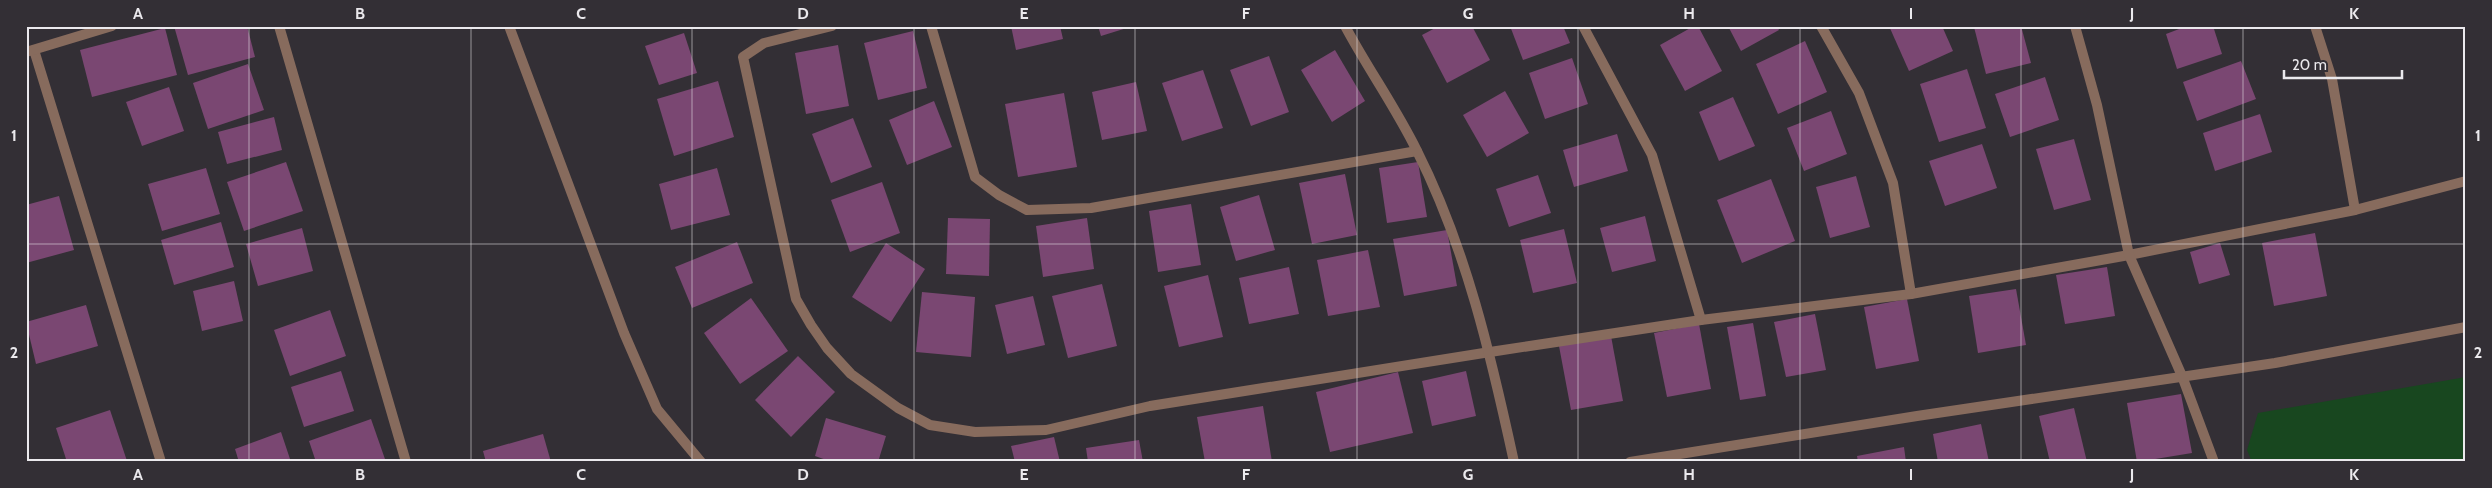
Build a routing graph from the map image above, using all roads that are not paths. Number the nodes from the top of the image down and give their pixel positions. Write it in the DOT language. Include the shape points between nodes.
graph roads {
  1 [pos="112,26"];
  2 [pos="278,26"];
  3 [pos="508,26"];
  4 [pos="832,26"];
  5 [pos="931,26"];
  6 [pos="1346,26"];
  7 [pos="1582,26"];
  8 [pos="1821,26"];
  9 [pos="2075,26"];
  10 [pos="2315,26"];
  11 [pos="30,51"];
  12 [pos="1417,151"];
  13 [pos="2466,181"];
  14 [pos="2356,210"];
  15 [pos="2129,255"];
  16 [pos="1911,294"];
  17 [pos="1701,320"];
  18 [pos="2466,327"];
  19 [pos="1490,352"];
  20 [pos="2182,376"];
  21 [pos="161,462"];
  22 [pos="406,462"];
  23 [pos="702,462"];
  24 [pos="1514,462"];
  25 [pos="1630,462"];
  26 [pos="2214,462"];
  1 -- 11 [label="street"];
  2 -- 22 [label="street"];
  3 -- 23 [label="street" via="624,333 657,409"];
  4 -- 19 [label="street" via="764,43 743,57 796,300 827,348 851,374 898,408 930,425 975,432 1046,430 1150,406"];
  5 -- 12 [label="street" via="975,177 1027,210 1091,208"];
  6 -- 12 [label="street"];
  7 -- 17 [label="street" via="1652,155"];
  8 -- 16 [label="street" via="1859,93 1893,183"];
  9 -- 15 [label="street" via="2097,105"];
  10 -- 14 [label="street" via="2332,79"];
  11 -- 21 [label="street"];
  12 -- 19 [label="street" via="1445,214"];
  13 -- 14 [label="street"];
  14 -- 15 [label="street"];
  15 -- 16 [label="street"];
  15 -- 20 [label="street"];
  16 -- 17 [label="street"];
  17 -- 19 [label="street"];
  18 -- 20 [label="street" via="2275,363"];
  19 -- 24 [label="street"];
  20 -- 25 [label="street"];
  20 -- 26 [label="street"];
}
